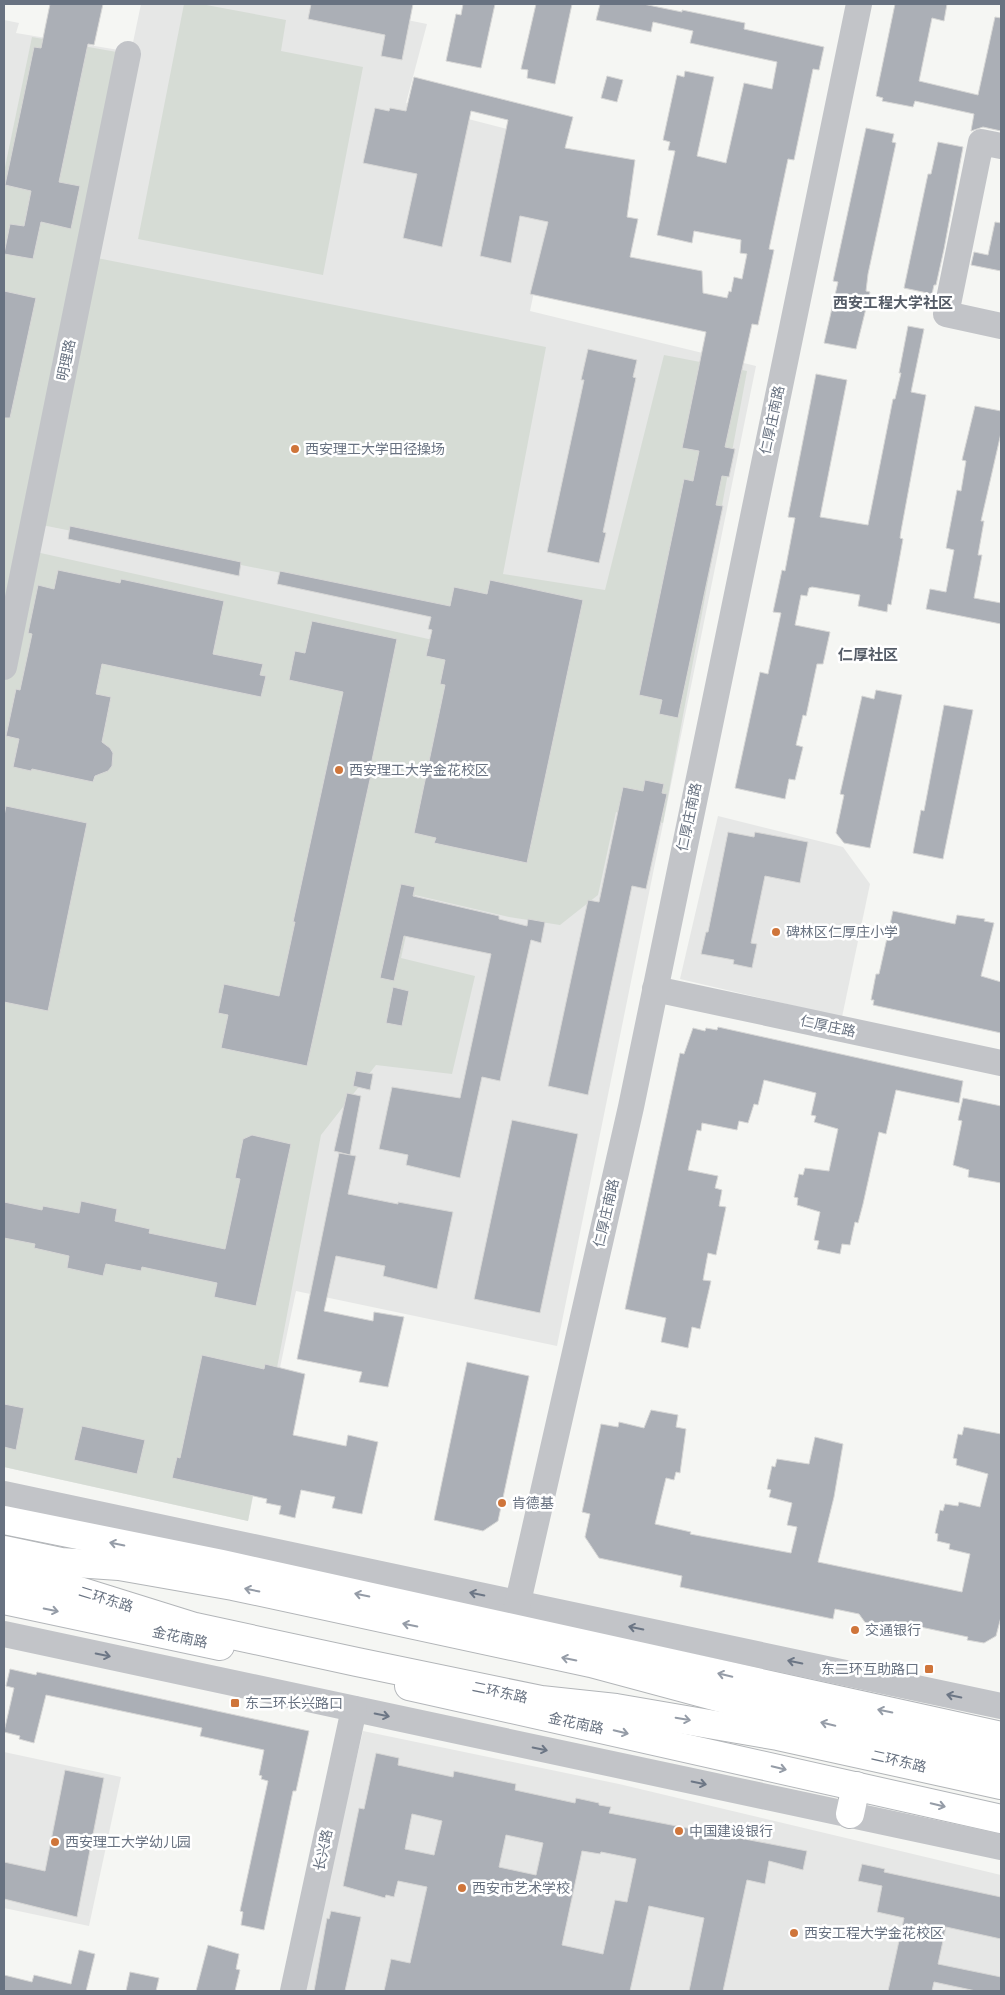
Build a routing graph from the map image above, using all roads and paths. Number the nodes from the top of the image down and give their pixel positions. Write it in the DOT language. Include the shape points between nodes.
graph roads {
  1 [pos="859,4"];
  2 [pos="128,54"];
  3 [pos="1001,146"];
  4 [pos="1001,326"];
  5 [pos="7,630"];
  6 [pos="4,666"];
  7 [pos="655,989"];
  8 [pos="1001,1063"];
  9 [pos="4,1494"];
  10 [pos="4,1520"];
  11 [pos="4,1550"];
  12 [pos="222,1564"];
  13 [pos="119,1566"];
  14 [pos="4,1573"];
  15 [pos="4,1600"];
  16 [pos="112,1600"];
  17 [pos="515,1615"];
  18 [pos="5,1641"];
  19 [pos="197,1641"];
  20 [pos="603,1648"];
  21 [pos="682,1688"];
  22 [pos="466,1699"];
  23 [pos="541,1700"];
  24 [pos="1001,1706"];
  25 [pos="354,1709"];
  26 [pos="1001,1736"];
  27 [pos="872,1744"];
  28 [pos="1001,1762"];
  29 [pos="1001,1784"];
  30 [pos="856,1786"];
  31 [pos="850,1814"];
  32 [pos="1001,1819"];
  33 [pos="1001,1847"];
  34 [pos="293,1991"];
  1 -- 7 [label="street, 仁厚庄南路"];
  2 -- 5 [label="street, 明理路"];
  3 -- 4 [label="street" via="981,142 946,314"];
  5 -- 6 [label="street, 明理路"];
  7 -- 8 [label="street, 仁厚庄路"];
  7 -- 17 [label="street, 仁厚庄南路"];
  17 -- 9 [label="street, one-way"];
  12 -- 10 [label="main road, one-way"];
  11 -- 13 [label="main road, 二环东路" via="61,1562"];
  12 -- 13 [label="main road"];
  17 -- 12 [label="main road, one-way"];
  21 -- 13 [label="main road, 二环东路, one-way" via="591,1663 233,1586"];
  14 -- 16 [label="main road, 二环东路"];
  15 -- 19 [label="main road, 金花南路, one-way"];
  16 -- 19 [label="main road"];
  16 -- 23 [label="main road, 二环东路" via="196,1627"];
  17 -- 20 [label="main road"];
  24 -- 17 [label="street, one-way"];
  18 -- 25 [label="street, one-way"];
  19 -- 22 [label="main road, 金花南路"];
  20 -- 21 [label="main road"];
  26 -- 20 [label="main road, one-way"];
  27 -- 21 [label="main road, 二环东路, one-way" via="773,1712"];
  22 -- 23 [label="main road"];
  22 -- 30 [label="main road, 金花南路, one-way"];
  23 -- 27 [label="main road, 二环东路, one-way"];
  25 -- 31 [label="street, one-way"];
  25 -- 34 [label="street, 长兴路"];
  27 -- 28 [label="main road, 二环东路"];
  27 -- 29 [label="main road, 二环东路"];
  30 -- 31 [label="main road"];
  30 -- 32 [label="main road, 金花南路, one-way"];
  31 -- 33 [label="street"];
}
